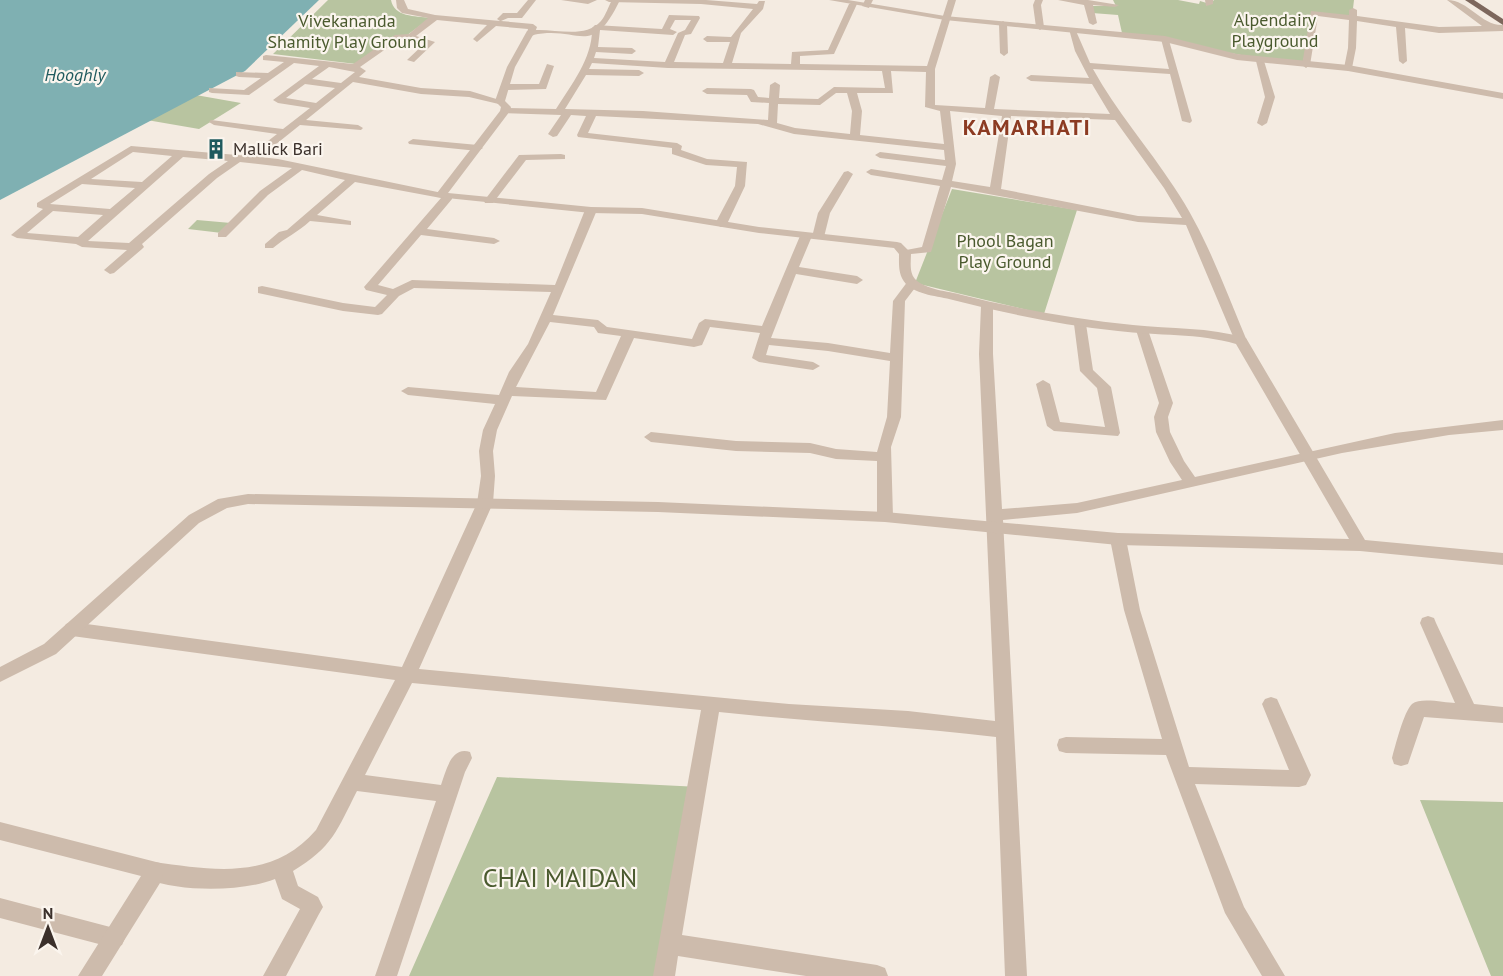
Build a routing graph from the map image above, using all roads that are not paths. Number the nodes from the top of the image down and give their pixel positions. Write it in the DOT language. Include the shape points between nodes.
graph roads {
  1 [pos="400,0"];
  2 [pos="532,0"];
  3 [pos="565,0"];
  4 [pos="593,0"];
  5 [pos="609,0"];
  6 [pos="616,0"];
  7 [pos="654,0"];
  8 [pos="833,0"];
  9 [pos="952,0"];
  10 [pos="1039,0"];
  11 [pos="1062,0"];
  12 [pos="1451,0"];
  13 [pos="1470,0"];
  14 [pos="1481,0"];
  15 [pos="868,3"];
  16 [pos="1088,3"];
  17 [pos="853,4"];
  18 [pos="1115,5"];
  19 [pos="759,7"];
  20 [pos="703,9"];
  21 [pos="487,10"];
  22 [pos="1353,14"];
  23 [pos="1503,15"];
  24 [pos="435,17"];
  25 [pos="945,18"];
  26 [pos="477,21"];
  27 [pos="495,23"];
  28 [pos="1093,23"];
  29 [pos="1503,23"];
  30 [pos="1003,24"];
  31 [pos="1400,24"];
  32 [pos="597,27"];
  33 [pos="1040,27"];
  34 [pos="1490,28"];
  35 [pos="1503,28"];
  36 [pos="665,31"];
  37 [pos="1072,31"];
  38 [pos="682,32"];
  39 [pos="531,33"];
  40 [pos="409,37"];
  41 [pos="477,39"];
  42 [pos="707,39"];
  43 [pos="1165,39"];
  44 [pos="735,40"];
  45 [pos="592,49"];
  46 [pos="632,51"];
  47 [pos="1004,53"];
  48 [pos="266,58"];
  49 [pos="293,60"];
  50 [pos="411,60"];
  51 [pos="588,60"];
  52 [pos="1260,61"];
  53 [pos="1403,61"];
  54 [pos="328,63"];
  55 [pos="668,64"];
  56 [pos="726,65"];
  57 [pos="1306,65"];
  58 [pos="550,66"];
  59 [pos="796,66"];
  60 [pos="1088,66"];
  61 [pos="355,67"];
  62 [pos="886,68"];
  63 [pos="1348,68"];
  64 [pos="931,69"];
  65 [pos="582,72"];
  66 [pos="1174,72"];
  67 [pos="642,73"];
  68 [pos="239,74"];
  69 [pos="269,76"];
  70 [pos="995,77"];
  71 [pos="754,78"];
  72 [pos="1031,78"];
  73 [pos="354,79"];
  74 [pos="303,81"];
  75 [pos="1095,81"];
  76 [pos="775,85"];
  77 [pos="344,86"];
  78 [pos="505,87"];
  79 [pos="212,90"];
  80 [pos="851,90"];
  81 [pos="707,91"];
  82 [pos="1503,96"];
  83 [pos="774,101"];
  84 [pos="319,106"];
  85 [pos="503,107"];
  86 [pos="945,108"];
  87 [pos="563,112"];
  88 [pos="989,112"];
  89 [pos="592,113"];
  90 [pos="1007,114"];
  91 [pos="1117,117"];
  92 [pos="1186,121"];
  93 [pos="214,122"];
  94 [pos="299,122"];
  95 [pos="1262,123"];
  96 [pos="772,126"];
  97 [pos="358,128"];
  98 [pos="286,132"];
  99 [pos="553,134"];
  100 [pos="855,137"];
  101 [pos="413,142"];
  102 [pos="478,148"];
  103 [pos="950,148"];
  104 [pos="182,152"];
  105 [pos="652,152"];
  106 [pos="676,152"];
  107 [pos="880,155"];
  108 [pos="240,157"];
  109 [pos="561,157"];
  110 [pos="253,158"];
  111 [pos="951,164"];
  112 [pos="300,167"];
  113 [pos="871,172"];
  114 [pos="848,174"];
  115 [pos="353,179"];
  116 [pos="79,181"];
  117 [pos="948,184"];
  118 [pos="144,185"];
  119 [pos="995,191"];
  120 [pos="445,196"];
  121 [pos="489,201"];
  122 [pos="51,208"];
  123 [pos="591,210"];
  124 [pos="115,213"];
  125 [pos="308,217"];
  126 [pos="1190,222"];
  127 [pos="347,223"];
  128 [pos="722,224"];
  129 [pos="419,231"];
  130 [pos="222,235"];
  131 [pos="812,236"];
  132 [pos="81,241"];
  133 [pos="494,241"];
  134 [pos="133,246"];
  135 [pos="269,246"];
  136 [pos="905,253"];
  137 [pos="110,270"];
  138 [pos="792,270"];
  139 [pos="857,280"];
  140 [pos="912,284"];
  141 [pos="559,289"];
  142 [pos="261,290"];
  143 [pos="395,293"];
  144 [pos="987,306"];
  145 [pos="545,318"];
  146 [pos="1080,324"];
  147 [pos="1142,330"];
  148 [pos="629,333"];
  149 [pos="765,336"];
  150 [pos="1241,341"];
  151 [pos="896,358"];
  152 [pos="813,366"];
  153 [pos="1043,384"];
  154 [pos="408,391"];
  155 [pos="505,396"];
  156 [pos="1503,425"];
  157 [pos="651,436"];
  158 [pos="1306,455"];
  159 [pos="884,457"];
  160 [pos="1191,482"];
  161 [pos="485,503"];
  162 [pos="885,517"];
  163 [pos="995,521"];
  164 [pos="1118,539"];
  165 [pos="1360,545"];
  166 [pos="1503,559"];
  167 [pos="1428,623"];
  168 [pos="72,629"];
  169 [pos="0,675"];
  170 [pos="407,675"];
  171 [pos="711,704"];
  172 [pos="1271,704"];
  173 [pos="1468,711"];
  174 [pos="1503,715"];
  175 [pos="1003,730"];
  176 [pos="1066,745"];
  177 [pos="1174,747"];
  178 [pos="463,758"];
  179 [pos="1401,758"];
  180 [pos="1182,775"];
  181 [pos="352,782"];
  182 [pos="448,795"];
  183 [pos="0,831"];
  184 [pos="282,867"];
  185 [pos="154,872"];
  186 [pos="0,908"];
  187 [pos="114,938"];
  188 [pos="669,944"];
  189 [pos="89,976"];
  190 [pos="274,976"];
  191 [pos="386,976"];
  192 [pos="664,976"];
  193 [pos="877,976"];
  194 [pos="1016,976"];
  195 [pos="1274,976"];
  1 -- 24 [label="street" via="405,11"];
  2 -- 27 [label="street" via="518,16 505,16"];
  3 -- 4 [label="street"];
  5 -- 6 [label="street"];
  6 -- 7 [label="street"];
  6 -- 32 [label="street" via="605,22"];
  7 -- 19 [label="street"];
  8 -- 17 [label="street"];
  9 -- 25 [label="street"];
  10 -- 33 [label="street"];
  11 -- 16 [label="street"];
  12 -- 34 [label="street"];
  13 -- 29 [label="main road"];
  14 -- 23 [label="main road"];
  15 -- 17 [label="street"];
  15 -- 25 [label="street"];
  16 -- 18 [label="street"];
  16 -- 28 [label="street"];
  17 -- 59 [label="street" via="831,52 795,54"];
  19 -- 20 [label="street"];
  19 -- 44 [label="street"];
  21 -- 26 [label="street"];
  22 -- 31 [label="street"];
  22 -- 57 [label="street" via="1313,14"];
  22 -- 63 [label="street"];
  24 -- 26 [label="street"];
  24 -- 40 [label="street"];
  25 -- 30 [label="street"];
  25 -- 64 [label="street"];
  26 -- 27 [label="street"];
  27 -- 39 [label="street" via="532,27"];
  27 -- 41 [label="street"];
  30 -- 33 [label="street"];
  30 -- 47 [label="street"];
  31 -- 34 [label="street" via="1443,30"];
  31 -- 53 [label="street"];
  32 -- 36 [label="street"];
  32 -- 39 [label="street" via="570,35"];
  32 -- 45 [label="street"];
  33 -- 37 [label="street"];
  34 -- 35 [label="street"];
  36 -- 38 [label="street"];
  36 -- 38 [label="street" via="672,17 696,18 688,32"];
  37 -- 43 [label="street"];
  37 -- 60 [label="street"];
  38 -- 55 [label="street"];
  39 -- 78 [label="street" via="511,66"];
  40 -- 50 [label="street" via="431,42"];
  40 -- 61 [label="street" via="398,37"];
  42 -- 44 [label="street"];
  43 -- 52 [label="street"];
  43 -- 66 [label="street"];
  44 -- 56 [label="street"];
  45 -- 46 [label="street"];
  45 -- 51 [label="street"];
  48 -- 49 [label="street"];
  49 -- 54 [label="street"];
  49 -- 69 [label="street"];
  51 -- 55 [label="street"];
  51 -- 65 [label="street"];
  52 -- 57 [label="street"];
  52 -- 95 [label="street" via="1270,98"];
  54 -- 61 [label="street"];
  54 -- 74 [label="street"];
  55 -- 56 [label="street"];
  56 -- 71 [label="street"];
  57 -- 63 [label="street"];
  58 -- 78 [label="street" via="543,87"];
  59 -- 62 [label="street"];
  59 -- 71 [label="street"];
  60 -- 66 [label="street"];
  60 -- 75 [label="street"];
  61 -- 73 [label="street" via="361,70"];
  62 -- 64 [label="street"];
  62 -- 80 [label="street" via="891,91"];
  63 -- 82 [label="street"];
  64 -- 86 [label="street" via="930,106"];
  65 -- 67 [label="street"];
  65 -- 87 [label="street"];
  66 -- 92 [label="street"];
  68 -- 69 [label="street"];
  69 -- 79 [label="street" via="246,93"];
  70 -- 88 [label="street"];
  71 -- 81 [label="street"];
  71 -- 83 [label="street" via="752,100"];
  72 -- 75 [label="street"];
  73 -- 77 [label="street"];
  73 -- 85 [label="street" via="473,95"];
  74 -- 77 [label="street"];
  74 -- 84 [label="street" via="278,100"];
  75 -- 91 [label="street"];
  76 -- 83 [label="street"];
  77 -- 84 [label="street"];
  78 -- 85 [label="street"];
  80 -- 83 [label="street" via="832,90 820,102"];
  80 -- 100 [label="street" via="856,111"];
  83 -- 96 [label="street"];
  84 -- 94 [label="street"];
  85 -- 87 [label="street"];
  85 -- 102 [label="street"];
  86 -- 88 [label="street"];
  86 -- 103 [label="street"];
  87 -- 89 [label="street"];
  87 -- 99 [label="street"];
  88 -- 90 [label="street"];
  89 -- 96 [label="street" via="749,121"];
  89 -- 106 [label="street" via="582,135 677,146"];
  90 -- 91 [label="street"];
  90 -- 119 [label="street"];
  91 -- 126 [label="street"];
  93 -- 98 [label="street"];
  94 -- 97 [label="street"];
  94 -- 98 [label="street"];
  96 -- 100 [label="street"];
  98 -- 110 [label="street"];
  100 -- 103 [label="street"];
  101 -- 102 [label="street"];
  102 -- 120 [label="street"];
  103 -- 111 [label="street"];
  104 -- 108 [label="street"];
  104 -- 116 [label="street" via="128,149"];
  104 -- 118 [label="street"];
  105 -- 106 [label="street"];
  106 -- 128 [label="street" via="706,162 743,164 740,186"];
  107 -- 111 [label="street"];
  108 -- 110 [label="street"];
  108 -- 134 [label="street"];
  109 -- 121 [label="street" via="523,157"];
  110 -- 112 [label="street"];
  111 -- 117 [label="street"];
  112 -- 115 [label="street"];
  112 -- 130 [label="street" via="264,193"];
  113 -- 117 [label="street"];
  114 -- 131 [label="street"];
  115 -- 120 [label="street"];
  115 -- 125 [label="street"];
  116 -- 118 [label="street"];
  116 -- 122 [label="street" via="41,205"];
  117 -- 119 [label="street"];
  117 -- 136 [label="street" via="927,250"];
  118 -- 124 [label="street"];
  119 -- 126 [label="street" via="1138,219"];
  120 -- 121 [label="street"];
  120 -- 129 [label="street"];
  121 -- 123 [label="street"];
  122 -- 124 [label="street"];
  122 -- 132 [label="street" via="17,236"];
  123 -- 128 [label="street" via="642,211"];
  123 -- 141 [label="street"];
  124 -- 132 [label="street"];
  125 -- 127 [label="street"];
  125 -- 135 [label="street"];
  126 -- 150 [label="street"];
  128 -- 131 [label="street"];
  129 -- 133 [label="street"];
  129 -- 143 [label="street" via="370,287"];
  131 -- 136 [label="street" via="897,245"];
  131 -- 138 [label="street"];
  132 -- 134 [label="street"];
  134 -- 137 [label="street" via="138,248"];
  136 -- 140 [label="street" via="906,276"];
  138 -- 139 [label="street"];
  138 -- 149 [label="street"];
  140 -- 144 [label="street"];
  140 -- 151 [label="street" via="899,301"];
  141 -- 143 [label="street" via="410,284"];
  141 -- 145 [label="street"];
  142 -- 143 [label="street" via="375,312"];
  144 -- 146 [label="street"];
  144 -- 163 [label="street"];
  145 -- 148 [label="street" via="598,324 603,330"];
  145 -- 155 [label="street"];
  146 -- 147 [label="street"];
  146 -- 153 [label="street" via="1088,371 1104,387 1113,432 1054,426"];
  147 -- 150 [label="street"];
  147 -- 160 [label="street" via="1166,403 1161,417 1163,432"];
  148 -- 149 [label="street" via="695,343 705,323"];
  148 -- 155 [label="street" via="601,397"];
  149 -- 151 [label="street"];
  149 -- 152 [label="street" via="760,359"];
  150 -- 158 [label="street"];
  151 -- 159 [label="street" via="894,417"];
  154 -- 155 [label="street"];
  155 -- 161 [label="street" via="490,430"];
  156 -- 158 [label="street"];
  157 -- 159 [label="street"];
  158 -- 160 [label="street"];
  158 -- 165 [label="street"];
  159 -- 162 [label="street"];
  160 -- 163 [label="street" via="1076,508"];
  161 -- 162 [label="street"];
  161 -- 168 [label="street" via="248,499 223,504 194,519"];
  161 -- 170 [label="street"];
  162 -- 163 [label="street"];
  163 -- 164 [label="street"];
  163 -- 175 [label="street"];
  164 -- 165 [label="street"];
  164 -- 177 [label="street" via="1132,610"];
  165 -- 166 [label="street"];
  167 -- 173 [label="street"];
  168 -- 169 [label="street" via="50,649"];
  168 -- 170 [label="street"];
  170 -- 171 [label="street"];
  170 -- 181 [label="street"];
  171 -- 175 [label="street"];
  171 -- 188 [label="street"];
  172 -- 180 [label="street" via="1299,779"];
  173 -- 174 [label="street"];
  173 -- 179 [label="street" via="1419,709"];
  175 -- 194 [label="street"];
  176 -- 177 [label="street"];
  177 -- 180 [label="street"];
  178 -- 182 [label="street"];
  180 -- 195 [label="street" via="1236,913"];
  181 -- 182 [label="street"];
  181 -- 184 [label="street" via="319,841"];
  182 -- 191 [label="street"];
  183 -- 185 [label="street"];
  184 -- 185 [label="street" via="242,880"];
  184 -- 190 [label="street" via="289,892 312,907"];
  185 -- 187 [label="street"];
  186 -- 187 [label="street"];
  187 -- 189 [label="street"];
  188 -- 192 [label="street"];
  188 -- 193 [label="street"];
}
